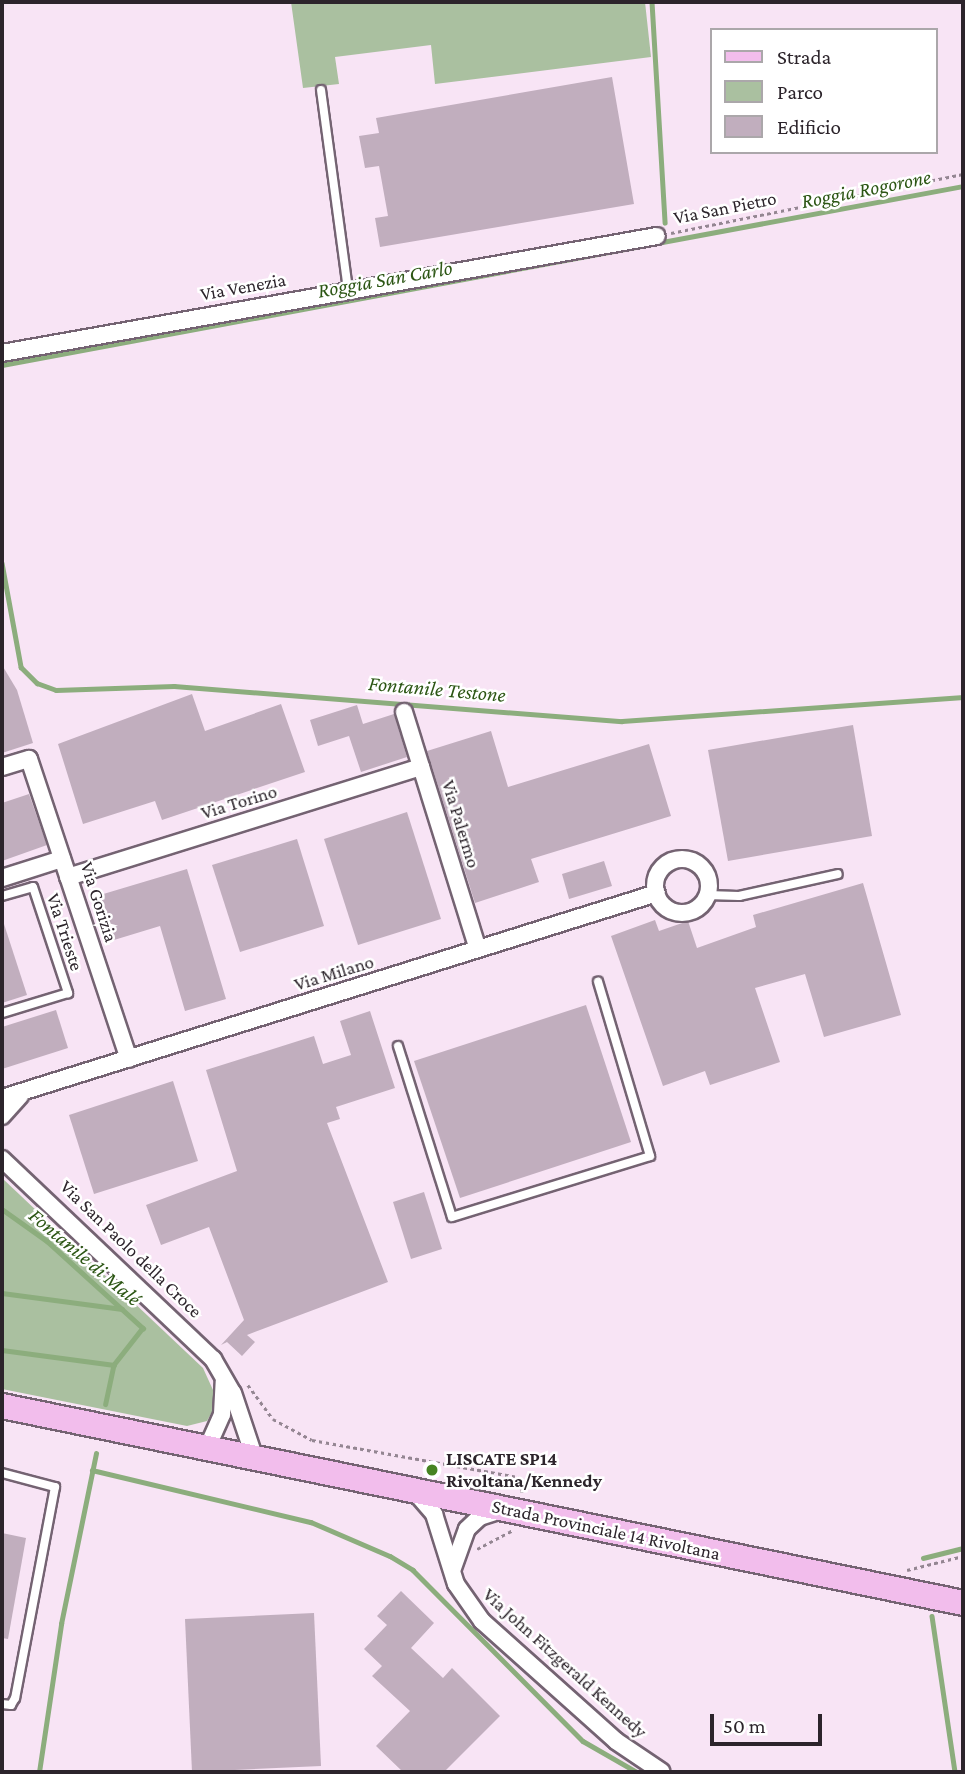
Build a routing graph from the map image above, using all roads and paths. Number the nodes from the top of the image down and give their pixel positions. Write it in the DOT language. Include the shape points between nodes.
graph roads {
  1 [pos="321,90"];
  2 [pos="963,174"];
  3 [pos="657,236"];
  4 [pos="348,289"];
  5 [pos="2,353"];
  6 [pos="404,712"];
  7 [pos="2,767"];
  8 [pos="421,767"];
  9 [pos="62,859"];
  10 [pos="838,874"];
  11 [pos="68,877"];
  12 [pos="2,878"];
  13 [pos="657,893"];
  14 [pos="707,895"];
  15 [pos="2,896"];
  16 [pos="478,949"];
  17 [pos="598,982"];
  18 [pos="2,1013"];
  19 [pos="398,1046"];
  20 [pos="129,1059"];
  21 [pos="25,1092"];
  22 [pos="2,1098"];
  23 [pos="2,1116"];
  24 [pos="2,1159"];
  25 [pos="224,1375"];
  26 [pos="243,1377"];
  27 [pos="2,1406"];
  28 [pos="208,1446"];
  29 [pos="254,1457"];
  30 [pos="2,1472"];
  31 [pos="411,1489"];
  32 [pos="512,1511"];
  33 [pos="963,1556"];
  34 [pos="901,1572"];
  35 [pos="453,1574"];
  36 [pos="963,1603"];
  37 [pos="2,1703"];
  38 [pos="662,1772"];
  1 -- 4 [label="lane"];
  2 -- 3 [label="path, Via San Pietro"];
  3 -- 4 [label="street, Via Venezia"];
  4 -- 5 [label="street, Via Venezia"];
  6 -- 8 [label="street, Via Palermo"];
  7 -- 9 [label="street, Via Gorizia" via="29,759"];
  8 -- 11 [label="street, Via Torino"];
  8 -- 16 [label="street, Via Palermo"];
  9 -- 11 [label="street, Via Gorizia"];
  9 -- 12 [label="street"];
  10 -- 14 [label="lane" via="739,896"];
  11 -- 20 [label="street, Via Gorizia"];
  13 -- 14 [label="street" via="667,907 683,912 699,906"];
  13 -- 14 [label="street" via="662,868 686,859 706,874"];
  13 -- 16 [label="street, Via Milano"];
  15 -- 18 [label="lane, Via Trieste" via="33,887 68,993"];
  16 -- 20 [label="street, Via Milano"];
  17 -- 19 [label="lane" via="650,1156 452,1217"];
  20 -- 21 [label="street, Via Milano"];
  21 -- 22 [label="street, Via Milano"];
  21 -- 23 [label="street, Via Milano"];
  24 -- 25 [label="street, Via San Paolo della Croce" via="48,1197"];
  25 -- 28 [label="street" via="223,1410"];
  25 -- 29 [label="street, Via San Paolo della Croce"];
  26 -- 32 [label="path" via="273,1419 318,1443 521,1479"];
  27 -- 28 [label="main road, Strada Provinciale 14 Rivoltana"];
  28 -- 29 [label="main road, Strada Provinciale 14 Rivoltana"];
  29 -- 31 [label="main road, Strada Provinciale 14 Rivoltana"];
  30 -- 37 [label="lane" via="55,1487 15,1698 11,1705"];
  31 -- 32 [label="main road, Strada Provinciale 14 Rivoltana"];
  31 -- 35 [label="street, Via John Fitzgerald Kennedy" via="434,1514"];
  32 -- 35 [label="path" via="512,1532 485,1542 460,1561"];
  32 -- 35 [label="street" via="480,1517 467,1529"];
  32 -- 36 [label="main road, Strada Provinciale 14 Rivoltana"];
  33 -- 34 [label="path"];
  35 -- 38 [label="street, Via John Fitzgerald Kennedy" via="482,1621 616,1741"];
}
